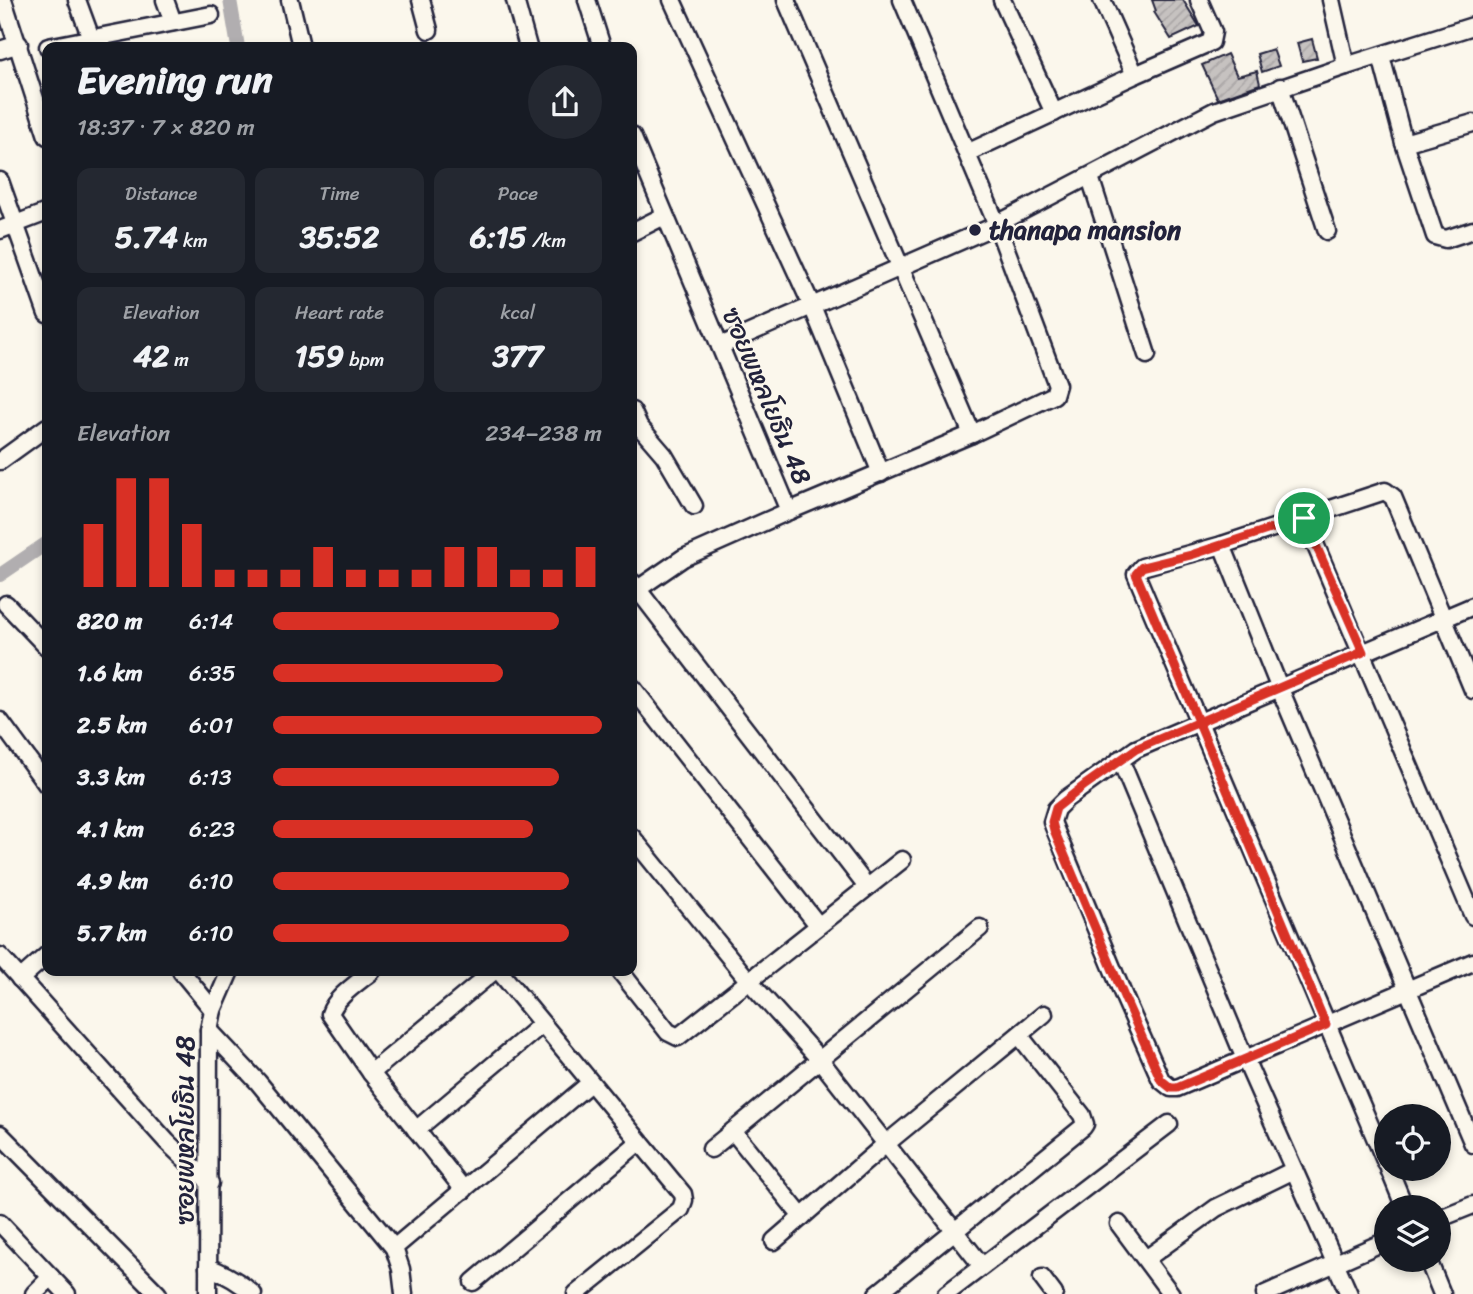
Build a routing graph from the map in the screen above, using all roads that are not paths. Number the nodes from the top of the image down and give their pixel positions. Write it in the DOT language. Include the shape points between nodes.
graph roads {
  1 [pos="3,0"];
  2 [pos="77,0"];
  3 [pos="165,0"];
  4 [pos="290,0"];
  5 [pos="421,0"];
  6 [pos="515,0"];
  7 [pos="587,0"];
  8 [pos="672,0"];
  9 [pos="786,0"];
  10 [pos="902,0"];
  11 [pos="1002,0"];
  12 [pos="1102,0"];
  13 [pos="1199,0"];
  14 [pos="1331,0"];
  15 [pos="211,15"];
  16 [pos="173,22"];
  17 [pos="1473,26"];
  18 [pos="429,30"];
  19 [pos="91,38"];
  20 [pos="72,42"];
  21 [pos="300,42"];
  22 [pos="527,42"];
  23 [pos="600,42"];
  24 [pos="42,47"];
  25 [pos="20,49"];
  26 [pos="0,50"];
  27 [pos="1381,57"];
  28 [pos="1346,66"];
  29 [pos="1135,75"];
  30 [pos="1280,87"];
  31 [pos="1054,113"];
  32 [pos="42,120"];
  33 [pos="1473,123"];
  34 [pos="1404,143"];
  35 [pos="637,148"];
  36 [pos="967,153"];
  37 [pos="1090,177"];
  38 [pos="0,181"];
  39 [pos="42,214"];
  40 [pos="664,216"];
  41 [pos="997,225"];
  42 [pos="7,227"];
  43 [pos="637,230"];
  44 [pos="1473,230"];
  45 [pos="1327,231"];
  46 [pos="902,267"];
  47 [pos="42,303"];
  48 [pos="811,306"];
  49 [pos="720,346"];
  50 [pos="1147,355"];
  51 [pos="637,422"];
  52 [pos="42,431"];
  53 [pos="972,434"];
  54 [pos="0,461"];
  55 [pos="881,473"];
  56 [pos="694,506"];
  57 [pos="789,511"];
  58 [pos="1304,518"];
  59 [pos="1222,545"];
  60 [pos="637,586"];
  61 [pos="637,593"];
  62 [pos="6,604"];
  63 [pos="1473,606"];
  64 [pos="1443,619"];
  65 [pos="42,642"];
  66 [pos="1363,652"];
  67 [pos="1280,689"];
  68 [pos="1473,690"];
  69 [pos="637,693"];
  70 [pos="0,721"];
  71 [pos="1200,722"];
  72 [pos="1120,759"];
  73 [pos="42,778"];
  74 [pos="637,844"];
  75 [pos="902,860"];
  76 [pos="867,887"];
  77 [pos="1473,916"];
  78 [pos="818,925"];
  79 [pos="980,928"];
  80 [pos="0,956"];
  81 [pos="42,959"];
  82 [pos="1473,962"];
  83 [pos="185,976"];
  84 [pos="228,976"];
  85 [pos="366,976"];
  86 [pos="490,976"];
  87 [pos="500,976"];
  88 [pos="624,976"];
  89 [pos="20,979"];
  90 [pos="748,980"];
  91 [pos="1406,990"];
  92 [pos="213,1010"];
  93 [pos="1044,1014"];
  94 [pos="541,1025"];
  95 [pos="1326,1025"];
  96 [pos="209,1030"];
  97 [pos="1019,1035"];
  98 [pos="1245,1059"];
  99 [pos="820,1060"];
  100 [pos="371,1073"];
  101 [pos="590,1083"];
  102 [pos="1169,1124"];
  103 [pos="416,1130"];
  104 [pos="733,1131"];
  105 [pos="0,1134"];
  106 [pos="1374,1135"];
  107 [pos="639,1142"];
  108 [pos="887,1143"];
  109 [pos="1473,1144"];
  110 [pos="711,1149"];
  111 [pos="1294,1170"];
  112 [pos="210,1183"];
  113 [pos="464,1190"];
  114 [pos="1473,1205"];
  115 [pos="1451,1214"];
  116 [pos="802,1217"];
  117 [pos="0,1223"];
  118 [pos="1119,1224"];
  119 [pos="954,1232"];
  120 [pos="774,1241"];
  121 [pos="1374,1246"];
  122 [pos="394,1248"];
  123 [pos="1146,1259"];
  124 [pos="1336,1262"];
  125 [pos="982,1266"];
  126 [pos="208,1267"];
  127 [pos="1433,1272"];
  128 [pos="51,1278"];
  129 [pos="1042,1278"];
  130 [pos="473,1282"];
  131 [pos="34,1294"];
  132 [pos="67,1294"];
  133 [pos="158,1294"];
  134 [pos="208,1294"];
  135 [pos="253,1294"];
  136 [pos="404,1294"];
  137 [pos="576,1294"];
  138 [pos="877,1294"];
  139 [pos="946,1294"];
  140 [pos="1054,1294"];
  141 [pos="1171,1294"];
  142 [pos="1265,1294"];
  143 [pos="1349,1294"];
  144 [pos="1442,1294"];
  1 -- 25 [label="street"];
  2 -- 19 [label="street"];
  3 -- 16 [label="street"];
  4 -- 21 [label="street"];
  5 -- 18 [label="street"];
  6 -- 22 [label="street"];
  7 -- 23 [label="street"];
  8 -- 48 [label="street"];
  9 -- 46 [label="street"];
  10 -- 36 [label="street"];
  11 -- 31 [label="street"];
  12 -- 29 [label="street"];
  13 -- 29 [label="street" via="1213,32 1211,42"];
  14 -- 28 [label="street"];
  15 -- 16 [label="street"];
  16 -- 19 [label="street"];
  17 -- 27 [label="street"];
  19 -- 20 [label="street"];
  24 -- 25 [label="street"];
  25 -- 26 [label="street"];
  25 -- 32 [label="street"];
  27 -- 28 [label="street"];
  27 -- 34 [label="street"];
  28 -- 30 [label="street"];
  29 -- 31 [label="street"];
  30 -- 37 [label="street" via="1214,111"];
  30 -- 45 [label="street"];
  31 -- 36 [label="street"];
  33 -- 34 [label="street"];
  34 -- 44 [label="street" via="1435,236 1446,239"];
  35 -- 40 [label="street, ซอยพหลโยธิน 48"];
  36 -- 41 [label="street"];
  37 -- 41 [label="street"];
  37 -- 50 [label="street"];
  38 -- 42 [label="street"];
  39 -- 42 [label="street"];
  40 -- 43 [label="street"];
  40 -- 49 [label="street, ซอยพหลโยธิน 48"];
  41 -- 46 [label="street"];
  41 -- 53 [label="street" via="1057,390"];
  42 -- 47 [label="street"];
  46 -- 48 [label="street"];
  46 -- 53 [label="street"];
  48 -- 49 [label="street"];
  48 -- 55 [label="street"];
  49 -- 57 [label="street, ซอยพหลโยธิน 48"];
  51 -- 56 [label="street" via="664,455"];
  52 -- 54 [label="street"];
  53 -- 55 [label="street"];
  55 -- 57 [label="street"];
  57 -- 60 [label="street, ซอยพหลโยธิน 48" via="682,558"];
  58 -- 59 [label="street"];
  58 -- 64 [label="street" via="1389,493"];
  58 -- 66 [label="street"];
  59 -- 67 [label="street"];
  59 -- 71 [label="street" via="1142,567 1136,574"];
  61 -- 76 [label="street"];
  62 -- 65 [label="street"];
  63 -- 64 [label="street"];
  64 -- 66 [label="street"];
  64 -- 68 [label="street"];
  66 -- 67 [label="street"];
  66 -- 77 [label="street"];
  67 -- 71 [label="street"];
  67 -- 91 [label="street"];
  69 -- 78 [label="street"];
  70 -- 73 [label="street"];
  71 -- 72 [label="street"];
  71 -- 95 [label="street"];
  72 -- 98 [label="street"];
  72 -- 98 [label="street" via="1056,808 1052,822 1125,999 1161,1080 1171,1088"];
  74 -- 90 [label="street"];
  75 -- 76 [label="street"];
  76 -- 78 [label="street"];
  78 -- 90 [label="street"];
  79 -- 99 [label="street"];
  80 -- 89 [label="street"];
  81 -- 89 [label="street"];
  82 -- 91 [label="street"];
  83 -- 92 [label="street"];
  84 -- 92 [label="street, ซอยพหลโยธิน 48"];
  85 -- 100 [label="street" via="332,1006 330,1014"];
  86 -- 100 [label="street"];
  87 -- 94 [label="street"];
  88 -- 90 [label="street" via="668,1032 678,1037"];
  89 -- 112 [label="street" via="167,1142"];
  90 -- 99 [label="street"];
  91 -- 95 [label="street"];
  91 -- 109 [label="street"];
  92 -- 96 [label="street, ซอยพหลโยธิน 48"];
  93 -- 97 [label="street"];
  94 -- 101 [label="street"];
  94 -- 103 [label="street"];
  95 -- 98 [label="street"];
  95 -- 106 [label="street"];
  96 -- 112 [label="street, ซอยพหลโยธิน 48"];
  96 -- 122 [label="street" via="258,1082"];
  97 -- 108 [label="street"];
  97 -- 119 [label="street" via="1085,1124"];
  98 -- 111 [label="street"];
  99 -- 104 [label="street"];
  99 -- 108 [label="street"];
  100 -- 103 [label="street"];
  101 -- 107 [label="street"];
  101 -- 113 [label="street"];
  102 -- 125 [label="street"];
  103 -- 113 [label="street"];
  104 -- 110 [label="street"];
  104 -- 116 [label="street"];
  105 -- 133 [label="street"];
  107 -- 130 [label="street"];
  107 -- 137 [label="street" via="682,1194 683,1205"];
  108 -- 116 [label="street"];
  108 -- 119 [label="street"];
  111 -- 123 [label="street" via="1216,1208"];
  111 -- 124 [label="street"];
  112 -- 126 [label="street, ซอยพหลโยธิน 48"];
  113 -- 122 [label="street"];
  114 -- 115 [label="street"];
  116 -- 120 [label="street"];
  117 -- 128 [label="street"];
  118 -- 123 [label="street"];
  119 -- 125 [label="street"];
  119 -- 138 [label="street"];
  121 -- 124 [label="street"];
  122 -- 136 [label="street"];
  123 -- 141 [label="street"];
  124 -- 142 [label="street"];
  124 -- 143 [label="street"];
  125 -- 139 [label="street"];
  126 -- 134 [label="street, ซอยพหลโยธิน 48"];
  126 -- 135 [label="street" via="227,1274"];
  127 -- 144 [label="street"];
  128 -- 131 [label="street"];
  128 -- 132 [label="street"];
  129 -- 140 [label="street"];
}
